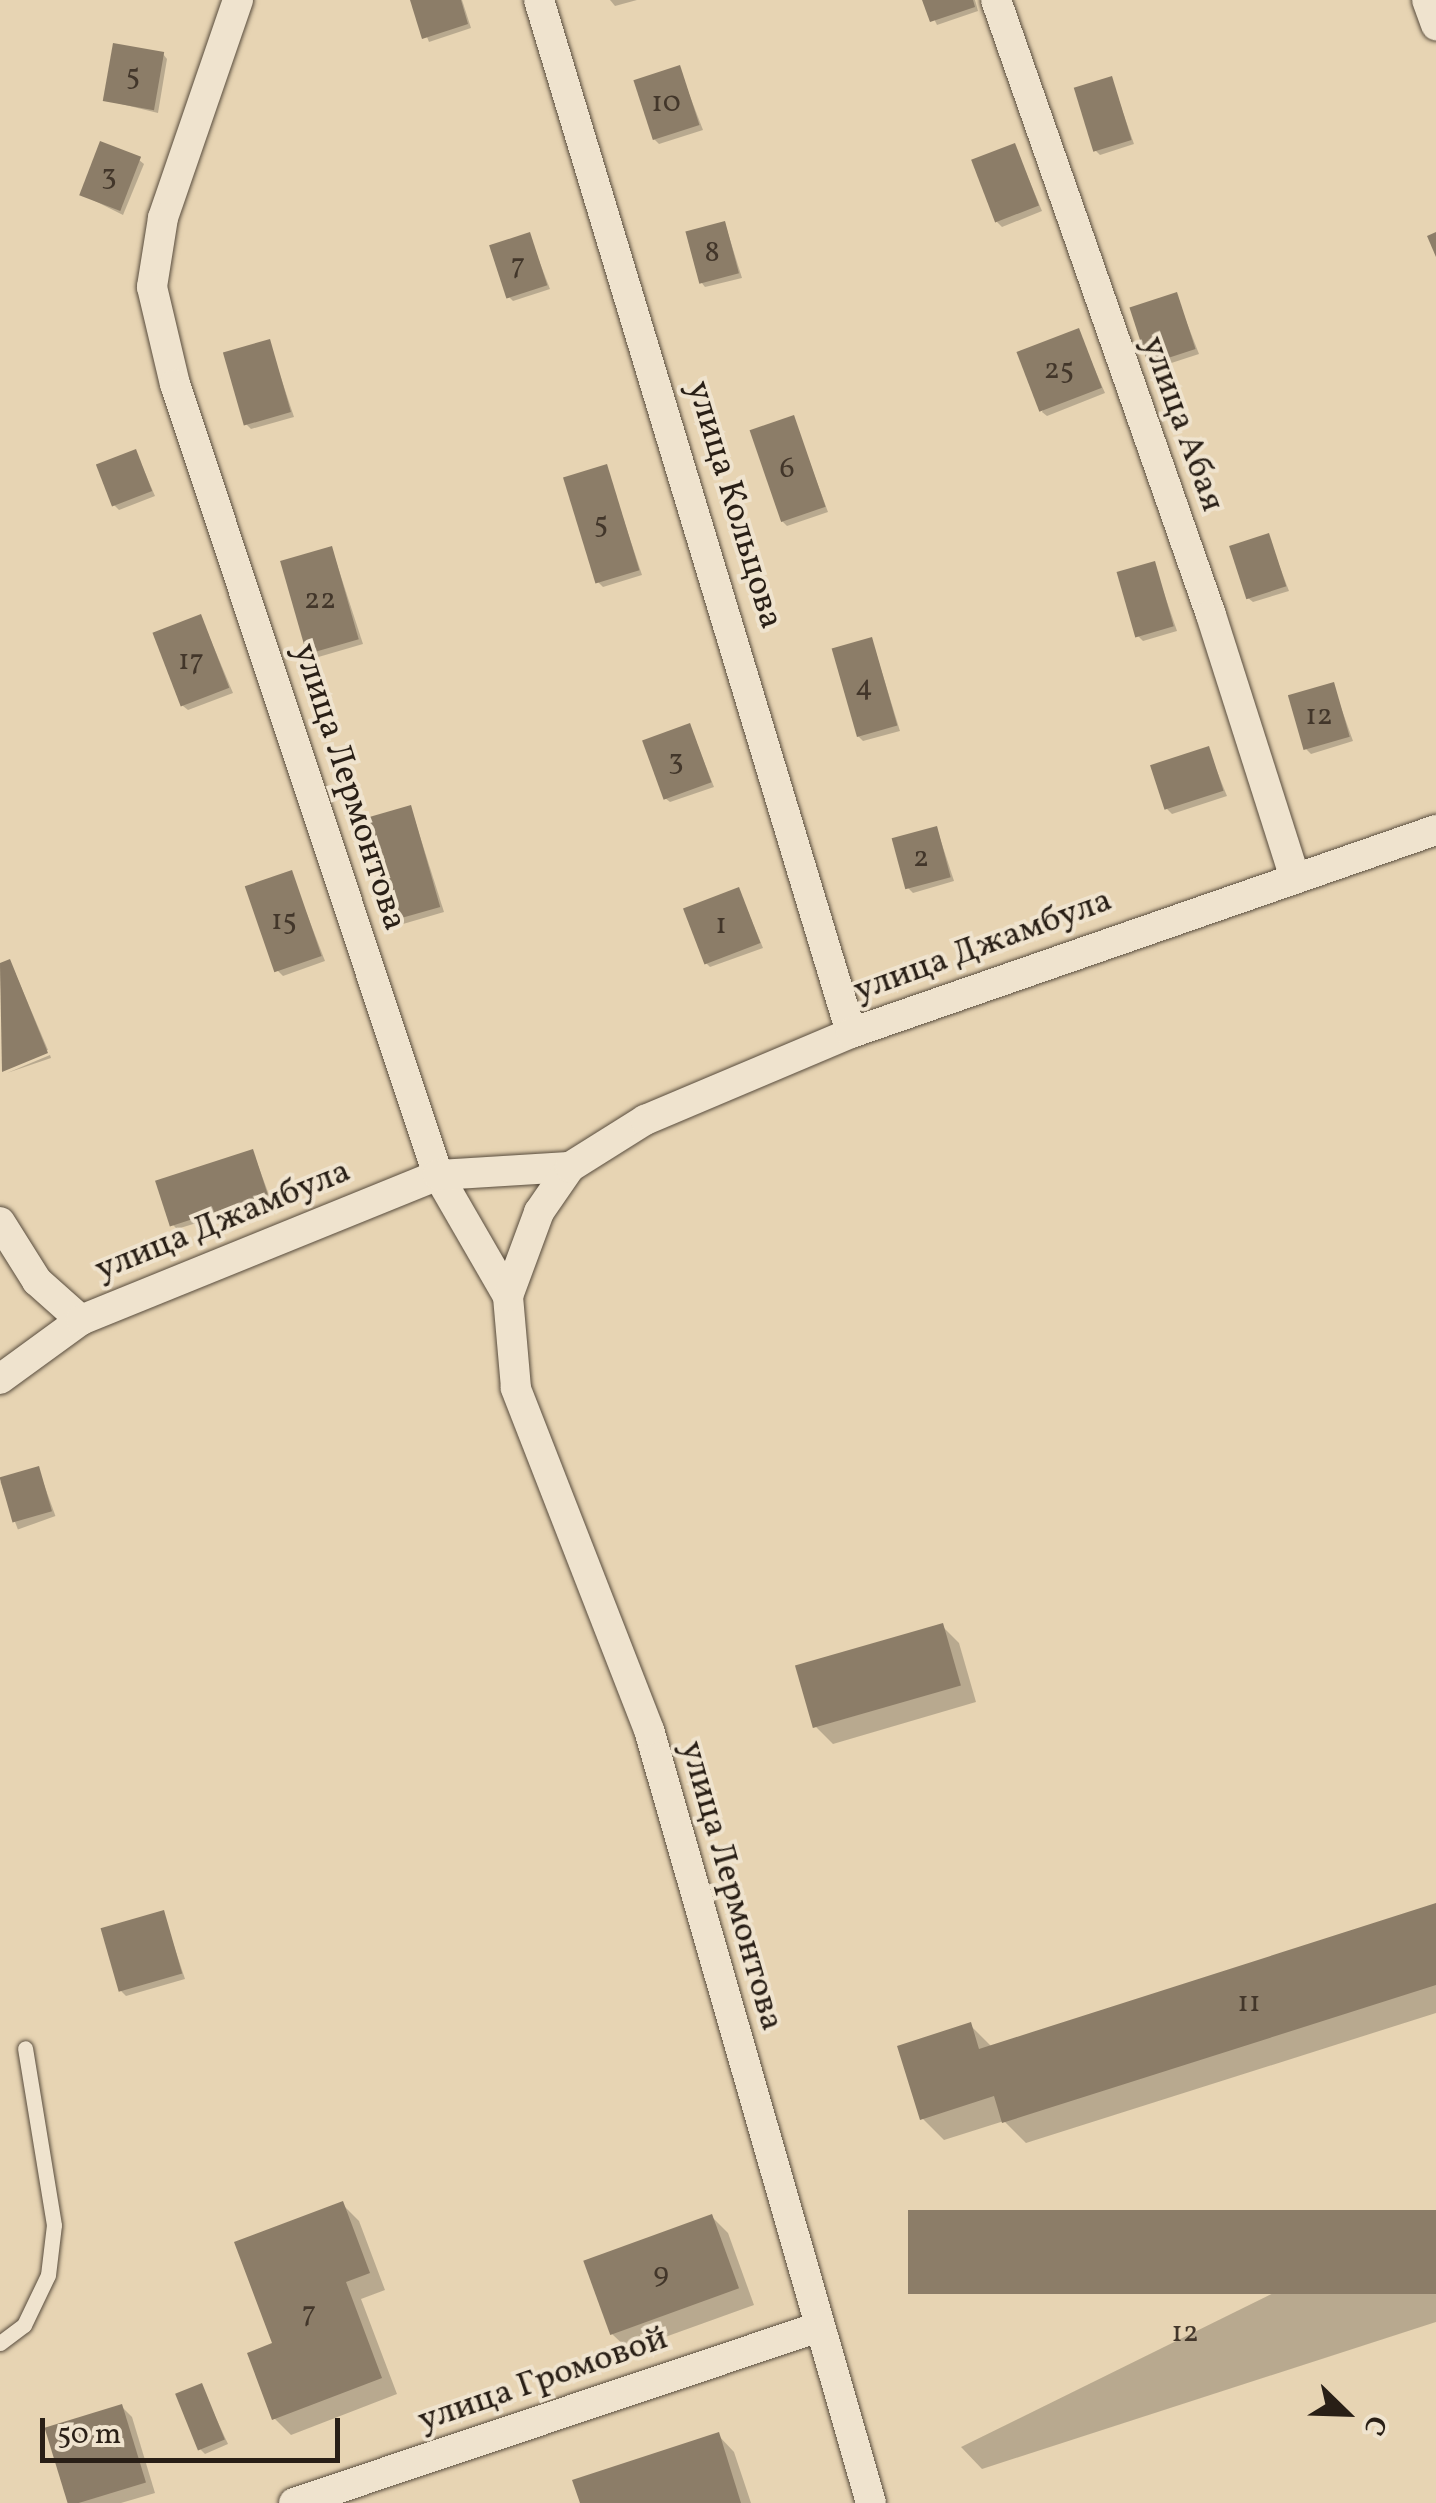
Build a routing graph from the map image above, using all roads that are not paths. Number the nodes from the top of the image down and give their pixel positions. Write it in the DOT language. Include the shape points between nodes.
graph roads {
  1 [pos="238,0"];
  2 [pos="539,0"];
  3 [pos="996,0"];
  4 [pos="1426,0"];
  5 [pos="1436,25"];
  6 [pos="1436,830"];
  7 [pos="1294,875"];
  8 [pos="851,1033"];
  9 [pos="570,1168"];
  10 [pos="438,1175"];
  11 [pos="539,1212"];
  12 [pos="0,1222"];
  13 [pos="508,1296"];
  14 [pos="82,1320"];
  15 [pos="0,1379"];
  16 [pos="26,2048"];
  17 [pos="816,2328"];
  18 [pos="0,2343"];
  19 [pos="294,2503"];
  20 [pos="871,2503"];
  1 -- 10 [label="street, улица Лермонтова" via="163,218 152,288 175,384"];
  2 -- 8 [label="street, улица Кольцова"];
  3 -- 7 [label="street, улица Абая" via="1212,615"];
  4 -- 5 [label="street"];
  6 -- 7 [label="street, улица Джамбула"];
  7 -- 8 [label="street, улица Джамбула"];
  8 -- 9 [label="street, улица Джамбула" via="645,1120"];
  9 -- 10 [label="street, улица Джамбула"];
  9 -- 11 [label="street, улица Джамбула"];
  10 -- 13 [label="street, улица Лермонтова"];
  10 -- 14 [label="street, улица Джамбула"];
  11 -- 13 [label="street, улица Лермонтова"];
  12 -- 14 [label="street" via="37,1282"];
  13 -- 17 [label="street, улица Лермонтова" via="516,1388 648,1730"];
  14 -- 15 [label="street, улица Джамбула"];
  16 -- 18 [label="lane" via="54,2225 48,2275 24,2325"];
  17 -- 19 [label="street, улица Громовой"];
  17 -- 20 [label="street, улица Лермонтова"];
}
